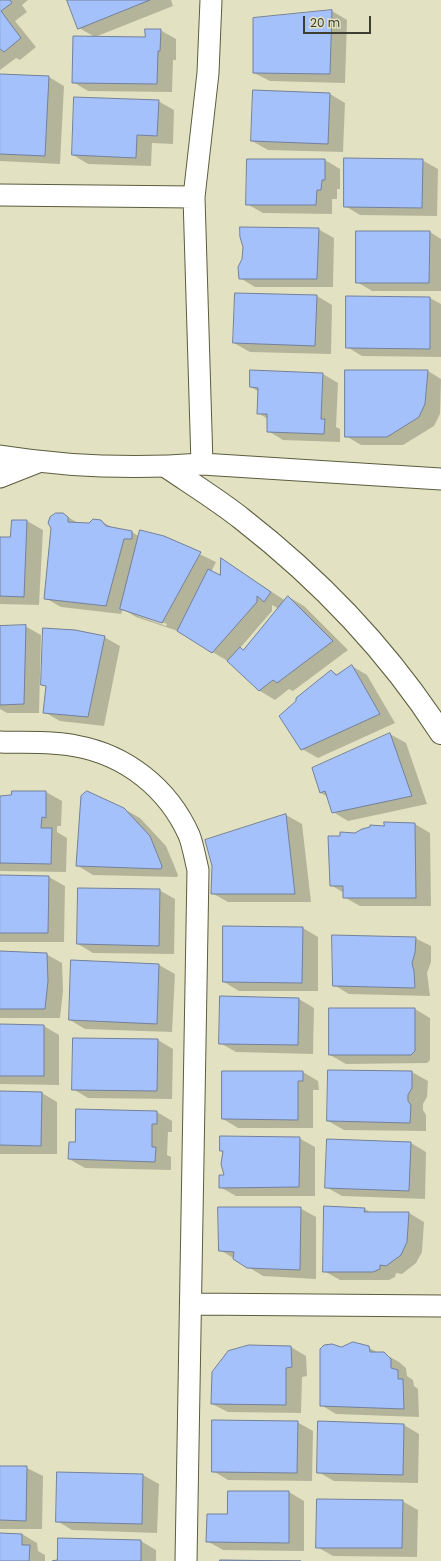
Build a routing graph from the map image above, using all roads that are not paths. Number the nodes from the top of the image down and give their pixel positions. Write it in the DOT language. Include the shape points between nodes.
graph roads {
  1 [pos="211,0"];
  2 [pos="0,195"];
  3 [pos="194,197"];
  4 [pos="0,456"];
  5 [pos="39,462"];
  6 [pos="202,464"];
  7 [pos="167,467"];
  8 [pos="0,477"];
  9 [pos="441,479"];
  10 [pos="441,733"];
  11 [pos="0,742"];
  12 [pos="191,1304"];
  13 [pos="441,1306"];
  14 [pos="186,1561"];
  1 -- 3 [label="street" via="208,73"];
  2 -- 3 [label="street"];
  3 -- 6 [label="street"];
  4 -- 5 [label="street"];
  5 -- 7 [label="street"];
  5 -- 8 [label="street"];
  6 -- 7 [label="street"];
  6 -- 9 [label="street"];
  7 -- 10 [label="street" via="241,518 310,576 372,641"];
  11 -- 12 [label="street" via="75,746 101,752 129,765 154,784 175,808 189,836 198,870 199,905"];
  12 -- 13 [label="street"];
  12 -- 14 [label="street"];
}
